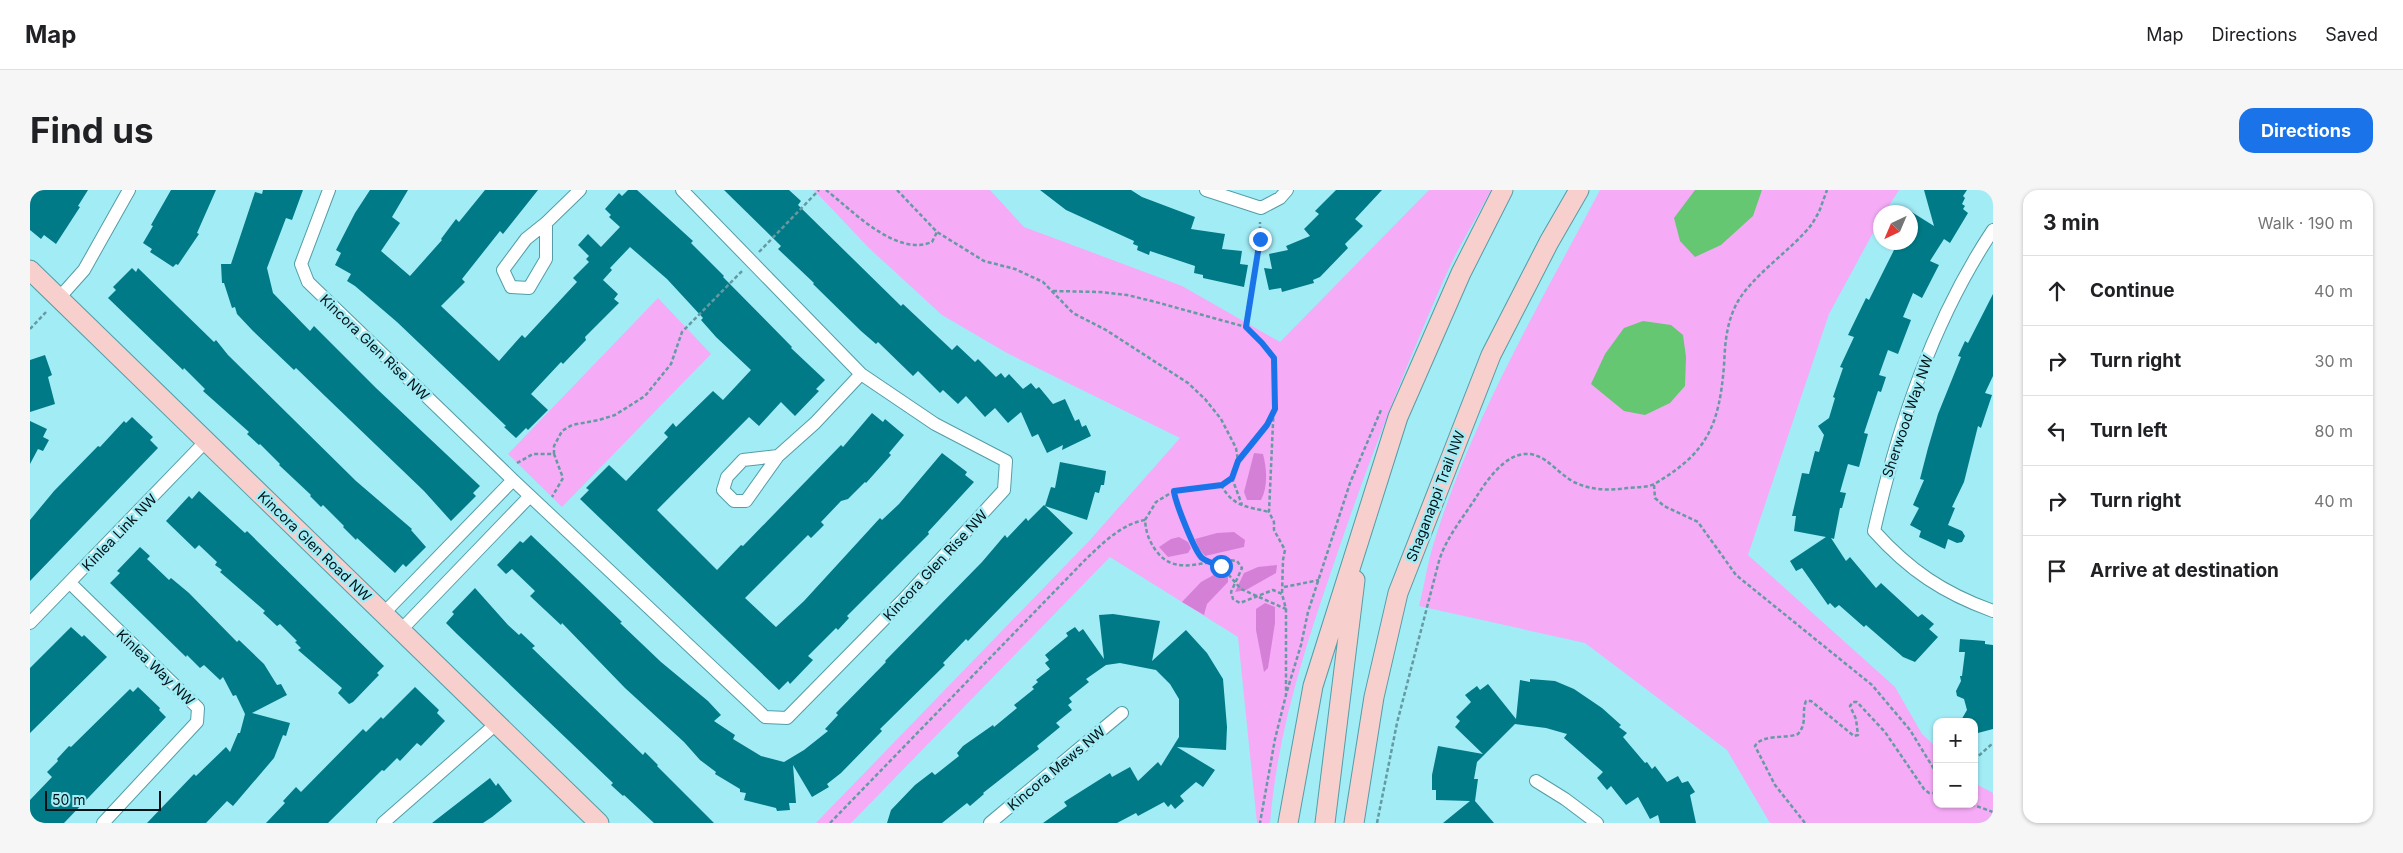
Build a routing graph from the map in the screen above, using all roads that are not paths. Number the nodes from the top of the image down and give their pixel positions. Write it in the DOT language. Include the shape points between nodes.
graph roads {
  1 [pos="129,190"];
  2 [pos="329,190"];
  3 [pos="580,190"];
  4 [pos="682,190"];
  5 [pos="1206,190"];
  6 [pos="1287,190"];
  7 [pos="1503,190"];
  8 [pos="1579,190"];
  9 [pos="546,223"];
  10 [pos="1993,230"];
  11 [pos="30,270"];
  12 [pos="59,298"];
  13 [pos="861,374"];
  14 [pos="206,441"];
  15 [pos="778,456"];
  16 [pos="513,480"];
  17 [pos="530,496"];
  18 [pos="1360,534"];
  19 [pos="70,583"];
  20 [pos="1993,612"];
  21 [pos="384,613"];
  22 [pos="30,623"];
  23 [pos="401,630"];
  24 [pos="1122,713"];
  25 [pos="496,724"];
  26 [pos="1536,782"];
  27 [pos="1360,787"];
  28 [pos="102,823"];
  29 [pos="383,823"];
  30 [pos="599,823"];
  31 [pos="990,823"];
  32 [pos="1288,823"];
  33 [pos="1325,823"];
  34 [pos="1354,823"];
  35 [pos="1364,823"];
  36 [pos="1597,823"];
  1 -- 12 [label="street" via="84,270"];
  2 -- 16 [label="street, Kincora Glen Rise NW" via="301,264 308,282"];
  3 -- 9 [label="street"];
  4 -- 13 [label="street, Kincora Glen Rise NW"];
  5 -- 6 [label="street" via="1260,208 1280,198"];
  7 -- 18 [label="main road" via="1461,273 1398,417"];
  8 -- 27 [label="main road, Shaganappi Trail NW" via="1491,355 1398,593 1374,697"];
  9 -- 9 [label="street" via="526,239 503,270 511,287 529,288 546,259"];
  10 -- 20 [label="street, Sherwood Way NW" via="1950,307 1920,375 1891,456 1874,531 1911,568 1944,590"];
  11 -- 12 [label="main road, Kincora Glen Road NW"];
  12 -- 14 [label="main road, Kincora Glen Road NW"];
  13 -- 15 [label="street" via="815,423"];
  13 -- 17 [label="street, Kincora Glen Rise NW" via="935,424 1006,461 1004,490 903,600 787,718 765,717"];
  14 -- 19 [label="street, Kinlea Link NW"];
  14 -- 21 [label="main road, Kincora Glen Road NW"];
  16 -- 17 [label="street, Kincora Glen Rise NW"];
  16 -- 21 [label="street"];
  17 -- 23 [label="street"];
  18 -- 32 [label="main road" via="1313,686"];
  18 -- 33 [label="main road"];
  19 -- 22 [label="street, Kinlea Link NW"];
  19 -- 28 [label="street, Kinlea Way NW" via="198,708 197,722"];
  21 -- 23 [label="main road, Kincora Glen Road NW"];
  23 -- 25 [label="main road, Kincora Glen Road NW"];
  24 -- 31 [label="street, Kincora Mews NW"];
  25 -- 29 [label="street"];
  25 -- 30 [label="main road, Kincora Glen Road NW"];
  26 -- 36 [label="street"];
  27 -- 34 [label="main road, Shaganappi Trail NW"];
  27 -- 35 [label="main road"];
}
